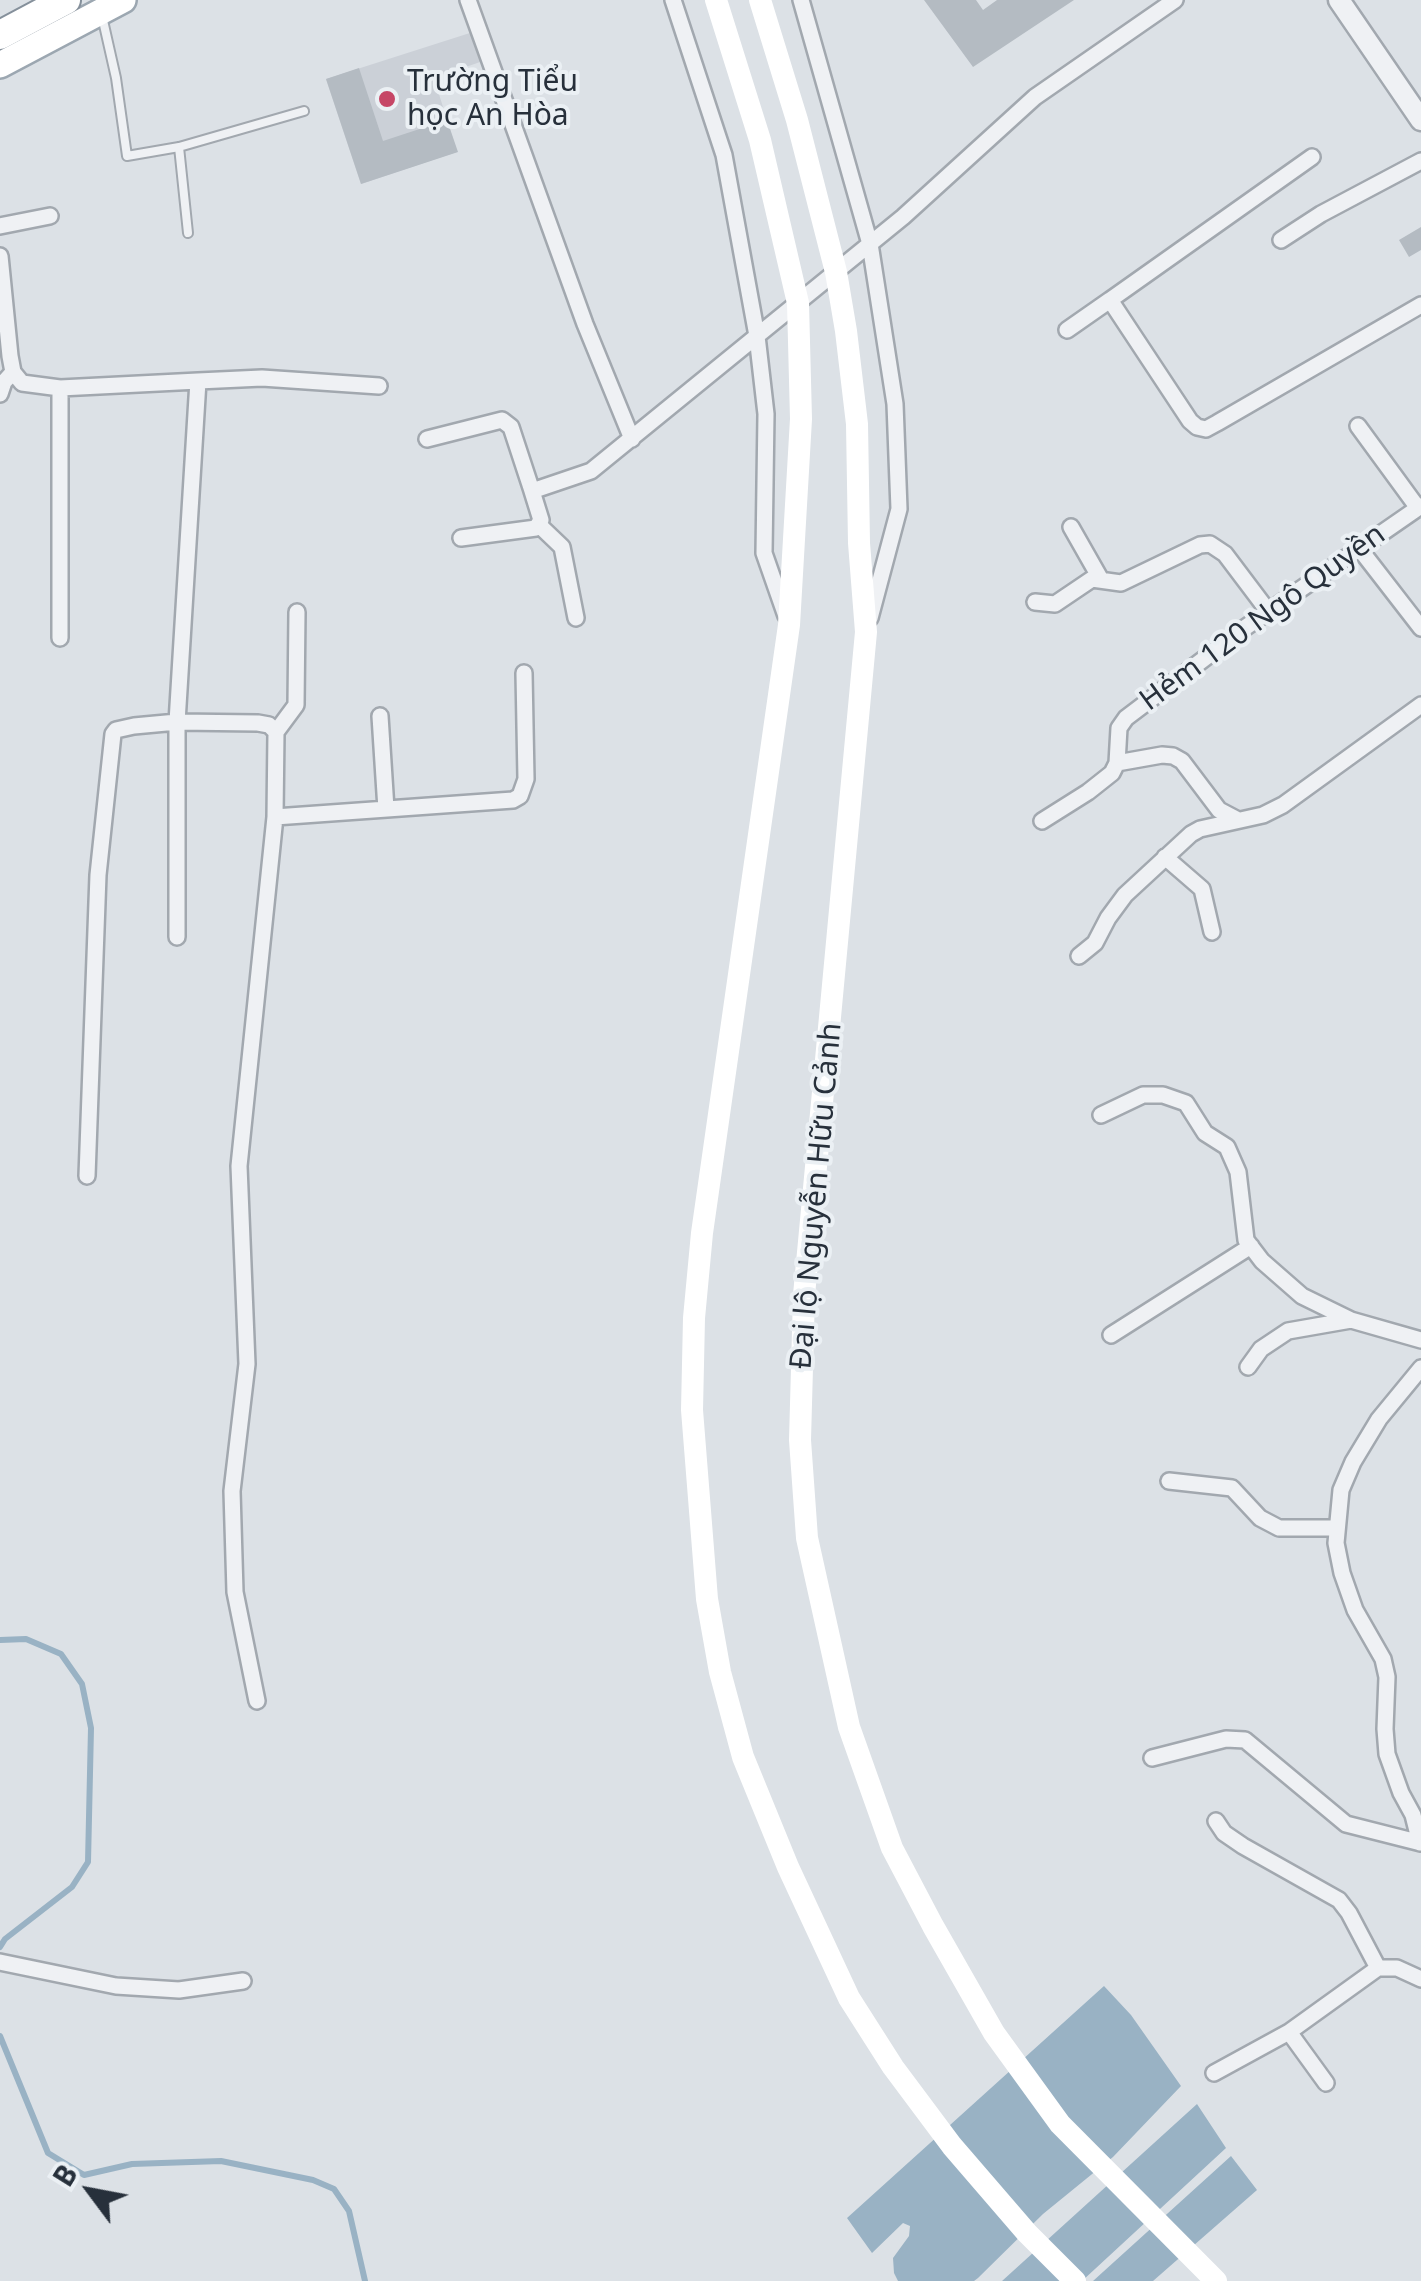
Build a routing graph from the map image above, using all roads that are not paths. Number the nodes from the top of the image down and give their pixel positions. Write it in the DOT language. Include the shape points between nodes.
graph roads {
  1 [pos="66,0"];
  2 [pos="468,0"];
  3 [pos="674,0"];
  4 [pos="716,0"];
  5 [pos="760,0"];
  6 [pos="801,0"];
  7 [pos="1176,0"];
  8 [pos="1339,0"];
  9 [pos="112,6"];
  10 [pos="0,36"];
  11 [pos="0,65"];
  12 [pos="304,111"];
  13 [pos="1421,120"];
  14 [pos="179,147"];
  15 [pos="1312,157"];
  16 [pos="1421,161"];
  17 [pos="50,216"];
  18 [pos="0,226"];
  19 [pos="188,233"];
  20 [pos="1281,240"];
  21 [pos="870,244"];
  22 [pos="0,256"];
  23 [pos="836,272"];
  24 [pos="1110,300"];
  25 [pos="798,303"];
  26 [pos="1421,305"];
  27 [pos="1067,330"];
  28 [pos="757,336"];
  29 [pos="14,372"];
  30 [pos="198,381"];
  31 [pos="379,386"];
  32 [pos="60,388"];
  33 [pos="0,394"];
  34 [pos="1358,426"];
  35 [pos="427,439"];
  36 [pos="632,439"];
  37 [pos="532,491"];
  38 [pos="1419,507"];
  39 [pos="539,524"];
  40 [pos="1071,527"];
  41 [pos="460,538"];
  42 [pos="1358,548"];
  43 [pos="1100,578"];
  44 [pos="1035,602"];
  45 [pos="297,612"];
  46 [pos="1268,612"];
  47 [pos="576,618"];
  48 [pos="789,625"];
  49 [pos="1421,628"];
  50 [pos="866,632"];
  51 [pos="60,638"];
  52 [pos="524,673"];
  53 [pos="1421,705"];
  54 [pos="380,716"];
  55 [pos="177,722"];
  56 [pos="276,732"];
  57 [pos="1117,763"];
  58 [pos="386,809"];
  59 [pos="276,817"];
  60 [pos="1238,820"];
  61 [pos="1042,822"];
  62 [pos="1165,857"];
  63 [pos="1212,932"];
  64 [pos="178,936"];
  65 [pos="1079,956"];
  66 [pos="1101,1115"];
  67 [pos="87,1176"];
  68 [pos="1251,1246"];
  69 [pos="1351,1320"];
  70 [pos="1111,1335"];
  71 [pos="1421,1340"];
  72 [pos="1248,1366"];
  73 [pos="1421,1368"];
  74 [pos="1169,1482"];
  75 [pos="1337,1528"];
  76 [pos="257,1700"];
  77 [pos="1152,1758"];
  78 [pos="1216,1821"];
  79 [pos="1421,1843"];
  80 [pos="0,1962"];
  81 [pos="1378,1968"];
  82 [pos="1421,1979"];
  83 [pos="242,1981"];
  84 [pos="1289,2032"];
  85 [pos="1214,2074"];
  86 [pos="1326,2083"];
  87 [pos="1075,2281"];
  88 [pos="1216,2281"];
  1 -- 10 [label="highway"];
  2 -- 36 [label="street"];
  3 -- 28 [label="street" via="724,155"];
  4 -- 25 [label="main road" via="760,140"];
  5 -- 23 [label="main road, Đại lộ Nguyễn Hữu Cảnh"];
  6 -- 21 [label="street"];
  7 -- 21 [label="street" via="1035,98"];
  8 -- 13 [label="street"];
  9 -- 11 [label="main road"];
  9 -- 14 [label="lane" via="125,152"];
  12 -- 14 [label="lane"];
  14 -- 19 [label="lane"];
  15 -- 24 [label="street"];
  16 -- 20 [label="street"];
  17 -- 18 [label="street"];
  21 -- 23 [label="street"];
  21 -- 50 [label="street" via="895,404 898,508"];
  22 -- 29 [label="street"];
  23 -- 25 [label="street"];
  23 -- 50 [label="main road, Đại lộ Nguyễn Hữu Cảnh" via="857,424"];
  24 -- 26 [label="street" via="1190,420 1206,429"];
  24 -- 27 [label="street"];
  25 -- 28 [label="street"];
  25 -- 48 [label="main road" via="801,419"];
  28 -- 36 [label="street"];
  28 -- 48 [label="street" via="766,414 764,552"];
  29 -- 32 [label="street" via="22,383"];
  29 -- 33 [label="street"];
  30 -- 31 [label="street"];
  30 -- 32 [label="street"];
  30 -- 55 [label="street"];
  32 -- 51 [label="street"];
  34 -- 38 [label="street"];
  35 -- 37 [label="street" via="502,420 512,427"];
  36 -- 37 [label="street" via="591,470"];
  37 -- 39 [label="street"];
  38 -- 42 [label="street, Hẻm 120 Ngô Quyền"];
  39 -- 41 [label="street"];
  39 -- 47 [label="street" via="562,547"];
  40 -- 43 [label="street"];
  42 -- 46 [label="street, Hẻm 120 Ngô Quyền"];
  42 -- 49 [label="street"];
  43 -- 44 [label="street" via="1055,604"];
  43 -- 46 [label="street" via="1121,583 1210,544"];
  45 -- 56 [label="street" via="296,705"];
  46 -- 57 [label="street, Hẻm 120 Ngô Quyền" via="1126,718 1116,737"];
  48 -- 87 [label="main road" via="694,1318 692,1410 717,1654 744,1757 849,1998 952,2146"];
  50 -- 88 [label="main road, Đại lộ Nguyễn Hữu Cảnh" via="804,1295 800,1440 807,1538 849,1726 892,1848 933,1926 994,2033 1060,2124"];
  52 -- 58 [label="street" via="526,778 520,796"];
  53 -- 60 [label="street" via="1282,805"];
  54 -- 58 [label="street"];
  55 -- 56 [label="street" via="258,723"];
  55 -- 64 [label="street"];
  55 -- 67 [label="street" via="116,730 110,746 98,874"];
  56 -- 59 [label="street"];
  57 -- 60 [label="street" via="1172,756 1219,810"];
  57 -- 61 [label="street"];
  58 -- 59 [label="street"];
  59 -- 76 [label="street" via="239,1166 247,1364 232,1491 234,1592"];
  60 -- 62 [label="street" via="1200,829"];
  62 -- 63 [label="street" via="1202,889"];
  62 -- 65 [label="street" via="1125,895 1095,944"];
  66 -- 68 [label="street" via="1143,1095 1186,1103 1206,1133 1227,1147"];
  68 -- 69 [label="street" via="1302,1296"];
  68 -- 70 [label="street"];
  69 -- 71 [label="street"];
  69 -- 72 [label="street" via="1288,1331"];
  73 -- 75 [label="street" via="1352,1462"];
  74 -- 75 [label="street" via="1232,1488 1279,1528"];
  75 -- 79 [label="street" via="1355,1610 1383,1658 1388,1754"];
  77 -- 79 [label="street" via="1245,1740 1346,1824"];
  78 -- 81 [label="street" via="1243,1846 1339,1900"];
  80 -- 83 [label="street" via="116,1986 179,1990"];
  81 -- 82 [label="street"];
  81 -- 84 [label="street"];
  84 -- 85 [label="street"];
  84 -- 86 [label="street"];
}
